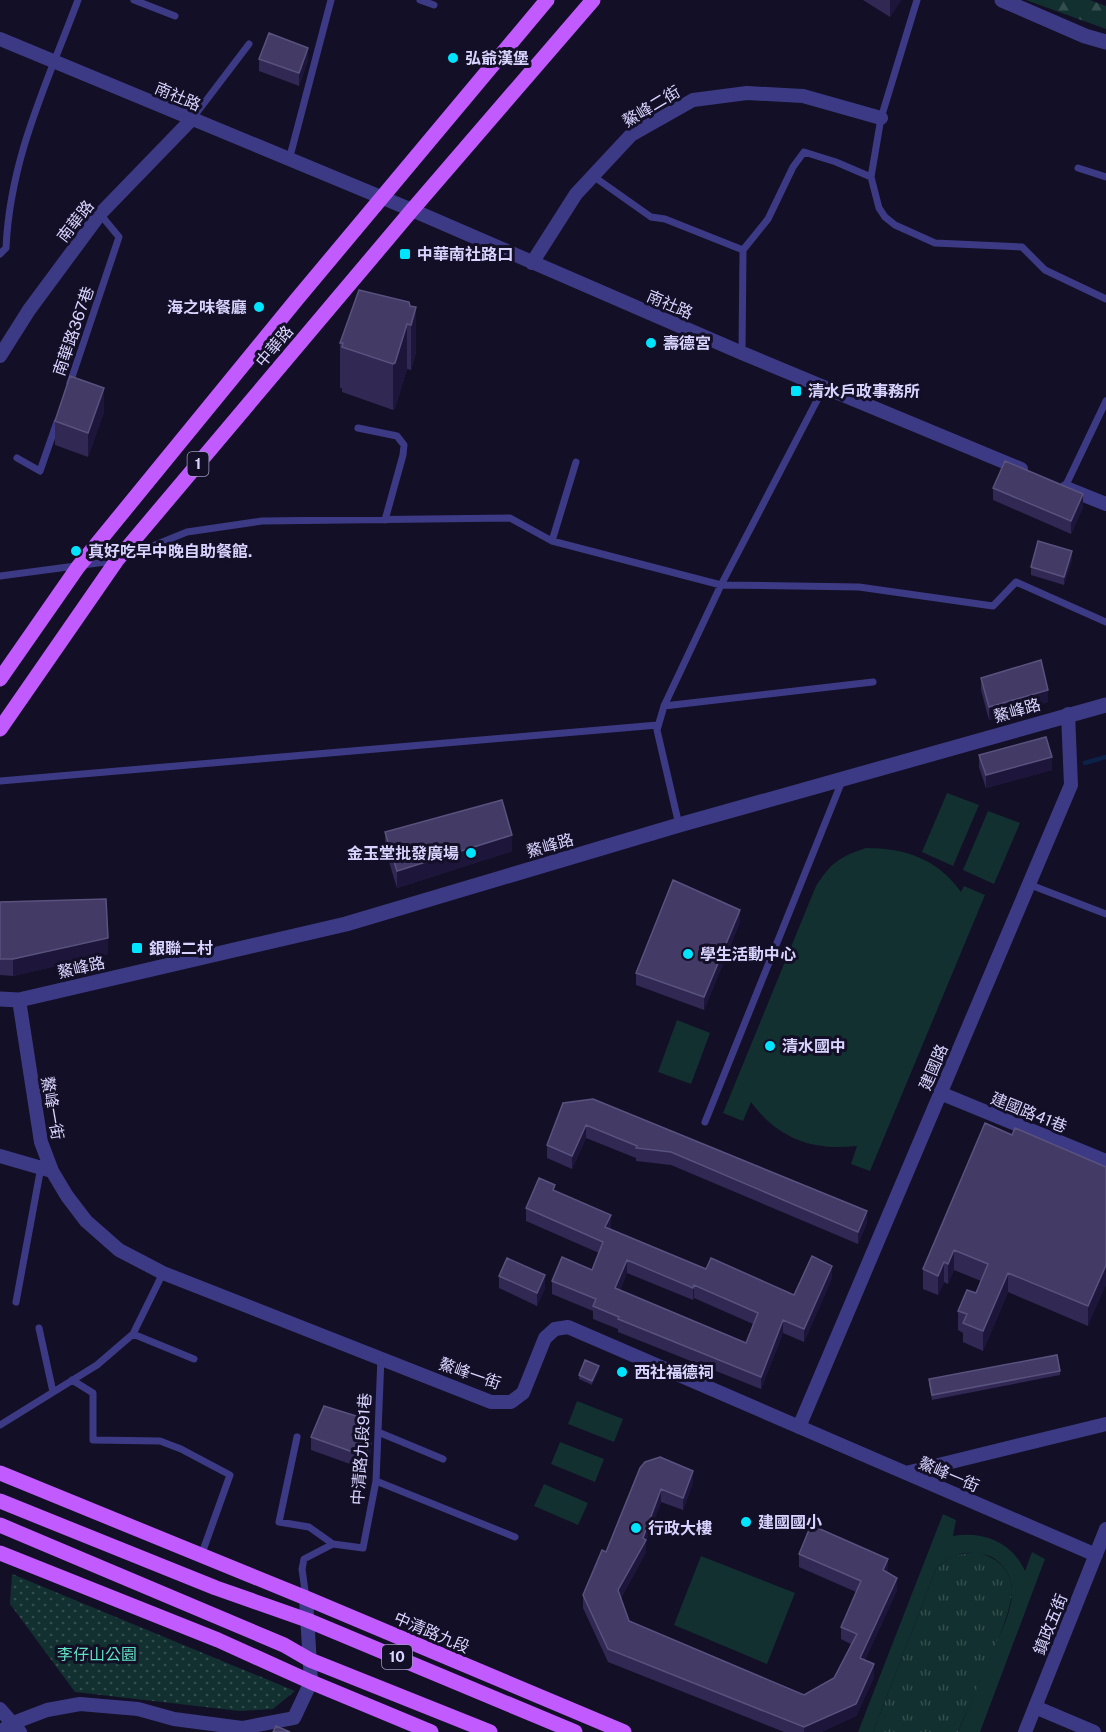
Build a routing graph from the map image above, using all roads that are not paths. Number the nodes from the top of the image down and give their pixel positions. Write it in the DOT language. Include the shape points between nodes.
graph roads {
  1 [pos="78,0"];
  2 [pos="134,0"];
  3 [pos="331,0"];
  4 [pos="420,0"];
  5 [pos="547,0"];
  6 [pos="592,0"];
  7 [pos="917,0"];
  8 [pos="1002,0"];
  9 [pos="434,5"];
  10 [pos="175,16"];
  11 [pos="0,39"];
  12 [pos="1106,42"];
  13 [pos="249,44"];
  14 [pos="55,62"];
  15 [pos="881,118"];
  16 [pos="192,119"];
  17 [pos="289,160"];
  18 [pos="1078,168"];
  19 [pos="593,176"];
  20 [pos="871,177"];
  21 [pos="1106,177"];
  22 [pos="381,199"];
  23 [pos="412,210"];
  24 [pos="100,214"];
  25 [pos="743,250"];
  26 [pos="0,254"];
  27 [pos="532,263"];
  28 [pos="1106,299"];
  29 [pos="742,353"];
  30 [pos="0,356"];
  31 [pos="824,387"];
  32 [pos="66,393"];
  33 [pos="1106,401"];
  34 [pos="59,415"];
  35 [pos="358,429"];
  36 [pos="17,458"];
  37 [pos="576,462"];
  38 [pos="1032,473"];
  39 [pos="1060,485"];
  40 [pos="1106,504"];
  41 [pos="385,520"];
  42 [pos="552,541"];
  43 [pos="117,560"];
  44 [pos="78,567"];
  45 [pos="0,576"];
  46 [pos="721,585"];
  47 [pos="1106,622"];
  48 [pos="0,679"];
  49 [pos="873,682"];
  50 [pos="1106,705"];
  51 [pos="664,706"];
  52 [pos="1068,714"];
  53 [pos="658,725"];
  54 [pos="0,729"];
  55 [pos="842,780"];
  56 [pos="0,781"];
  57 [pos="679,825"];
  58 [pos="1028,884"];
  59 [pos="1106,914"];
  60 [pos="0,999"];
  61 [pos="19,1000"];
  62 [pos="940,1093"];
  63 [pos="705,1122"];
  64 [pos="0,1156"];
  65 [pos="1106,1161"];
  66 [pos="46,1169"];
  67 [pos="163,1273"];
  68 [pos="16,1302"];
  69 [pos="39,1328"];
  70 [pos="133,1334"];
  71 [pos="381,1357"];
  72 [pos="194,1359"];
  73 [pos="72,1380"];
  74 [pos="52,1392"];
  75 [pos="0,1425"];
  76 [pos="1106,1425"];
  77 [pos="799,1427"];
  78 [pos="378,1432"];
  79 [pos="297,1437"];
  80 [pos="444,1459"];
  81 [pos="0,1473"];
  82 [pos="906,1473"];
  83 [pos="375,1481"];
  84 [pos="0,1501"];
  85 [pos="0,1525"];
  86 [pos="1106,1529"];
  87 [pos="515,1537"];
  88 [pos="333,1544"];
  89 [pos="0,1553"];
  90 [pos="1096,1555"];
  91 [pos="201,1556"];
  92 [pos="225,1566"];
  93 [pos="306,1598"];
  94 [pos="307,1620"];
  95 [pos="218,1640"];
  96 [pos="310,1660"];
  97 [pos="311,1682"];
  98 [pos="1035,1707"];
  99 [pos="0,1709"];
  100 [pos="16,1727"];
  101 [pos="0,1732"];
  102 [pos="431,1732"];
  103 [pos="490,1732"];
  104 [pos="575,1732"];
  105 [pos="624,1732"];
  106 [pos="1025,1732"];
  107 [pos="1094,1732"];
  1 -- 14 [label="lane"];
  2 -- 10 [label="lane"];
  3 -- 17 [label="lane"];
  4 -- 9 [label="lane"];
  5 -- 22 [label="main road, 中華路 / 1"];
  6 -- 23 [label="main road, 中華路 / 1"];
  7 -- 15 [label="lane"];
  8 -- 12 [label="street"];
  11 -- 14 [label="street, 南社路"];
  13 -- 16 [label="lane"];
  14 -- 16 [label="street, 南社路"];
  14 -- 26 [label="lane" via="31,121 8,214 6,248"];
  15 -- 19 [label="street, 鰲峰二街" via="803,96 747,93 693,100 631,135"];
  15 -- 20 [label="lane"];
  16 -- 17 [label="street, 南社路"];
  16 -- 24 [label="street, 南華路"];
  17 -- 22 [label="street, 南社路"];
  18 -- 21 [label="lane"];
  19 -- 25 [label="lane" via="651,217"];
  19 -- 27 [label="street, 鰲峰二街" via="576,194"];
  20 -- 25 [label="lane" via="804,152 768,219"];
  20 -- 28 [label="lane" via="879,208 895,225 935,243 1022,247 1045,270"];
  22 -- 23 [label="street, 南社路"];
  22 -- 44 [label="main road, 中華路 / 1"];
  23 -- 27 [label="street, 南社路"];
  23 -- 43 [label="main road, 中華路 / 1"];
  24 -- 30 [label="street, 南華路" via="28,309"];
  24 -- 32 [label="lane, 南華路367巷" via="119,237"];
  25 -- 29 [label="lane"];
  27 -- 29 [label="street, 南社路"];
  29 -- 31 [label="street, 南社路"];
  31 -- 38 [label="street, 南社路"];
  31 -- 46 [label="lane"];
  33 -- 39 [label="lane"];
  34 -- 36 [label="lane" via="40,471"];
  35 -- 41 [label="lane" via="397,436 404,445"];
  37 -- 42 [label="lane"];
  39 -- 40 [label="street"];
  41 -- 42 [label="lane" via="510,518"];
  41 -- 43 [label="lane" via="262,521 187,532"];
  42 -- 46 [label="lane"];
  43 -- 44 [label="lane"];
  43 -- 54 [label="main road, 中華路 / 1"];
  44 -- 45 [label="lane"];
  44 -- 48 [label="main road, 中華路 / 1"];
  46 -- 47 [label="lane" via="859,587 993,606 1016,582"];
  46 -- 51 [label="lane"];
  49 -- 51 [label="lane"];
  50 -- 52 [label="street, 鰲峰路"];
  51 -- 53 [label="lane"];
  52 -- 55 [label="street, 鰲峰路"];
  52 -- 58 [label="street, 建國路" via="1071,785"];
  53 -- 56 [label="lane"];
  53 -- 57 [label="lane"];
  55 -- 57 [label="street, 鰲峰路"];
  55 -- 63 [label="lane"];
  57 -- 61 [label="street, 鰲峰路" via="346,924"];
  58 -- 59 [label="lane"];
  58 -- 62 [label="street, 建國路"];
  60 -- 61 [label="street, 鰲峰路"];
  61 -- 66 [label="street, 鰲峰一街"];
  62 -- 65 [label="street, 建國路41巷"];
  62 -- 77 [label="street, 建國路"];
  64 -- 66 [label="street"];
  66 -- 67 [label="street, 鰲峰一街" via="86,1221 119,1250"];
  66 -- 68 [label="lane"];
  67 -- 70 [label="lane"];
  67 -- 71 [label="street, 鰲峰一街"];
  69 -- 74 [label="lane"];
  70 -- 72 [label="lane"];
  70 -- 73 [label="lane" via="97,1365"];
  71 -- 77 [label="street, 鰲峰一街" via="491,1402 511,1402 523,1393 545,1338 555,1329 568,1327"];
  71 -- 78 [label="lane, 中清路九段91巷"];
  73 -- 74 [label="lane"];
  73 -- 91 [label="lane" via="93,1393 93,1440 160,1441 230,1475"];
  74 -- 75 [label="lane"];
  76 -- 82 [label="street"];
  77 -- 82 [label="street, 鰲峰一街"];
  78 -- 80 [label="lane"];
  78 -- 83 [label="lane, 中清路九段91巷"];
  79 -- 88 [label="lane" via="279,1522 309,1527"];
  81 -- 91 [label="main road, 中清路九段"];
  82 -- 90 [label="street, 鰲峰一街"];
  83 -- 87 [label="lane"];
  83 -- 88 [label="lane, 中清路九段91巷" via="363,1548"];
  84 -- 94 [label="main road, 中清路九段 / 10" via="216,1588"];
  85 -- 96 [label="main road, 10" via="284,1645"];
  86 -- 90 [label="street, 鎮政五街"];
  88 -- 93 [label="lane" via="304,1559"];
  89 -- 95 [label="main road"];
  90 -- 98 [label="street, 鎮政五街"];
  91 -- 92 [label="main road, 中清路九段"];
  92 -- 93 [label="main road, 中清路九段"];
  92 -- 94 [label="main road, 中清路九段"];
  93 -- 94 [label="street"];
  93 -- 105 [label="main road, 中清路九段"];
  94 -- 96 [label="street"];
  94 -- 104 [label="main road, 中清路九段 / 10"];
  95 -- 96 [label="main road"];
  95 -- 97 [label="main road"];
  96 -- 97 [label="street"];
  96 -- 103 [label="main road, 10"];
  97 -- 100 [label="street" via="294,1718 242,1728 174,1719 138,1709 80,1704 47,1710"];
  97 -- 102 [label="main road"];
  98 -- 106 [label="street, 鎮政五街"];
  98 -- 107 [label="street"];
  99 -- 100 [label="street"];
  100 -- 101 [label="street"];
}
